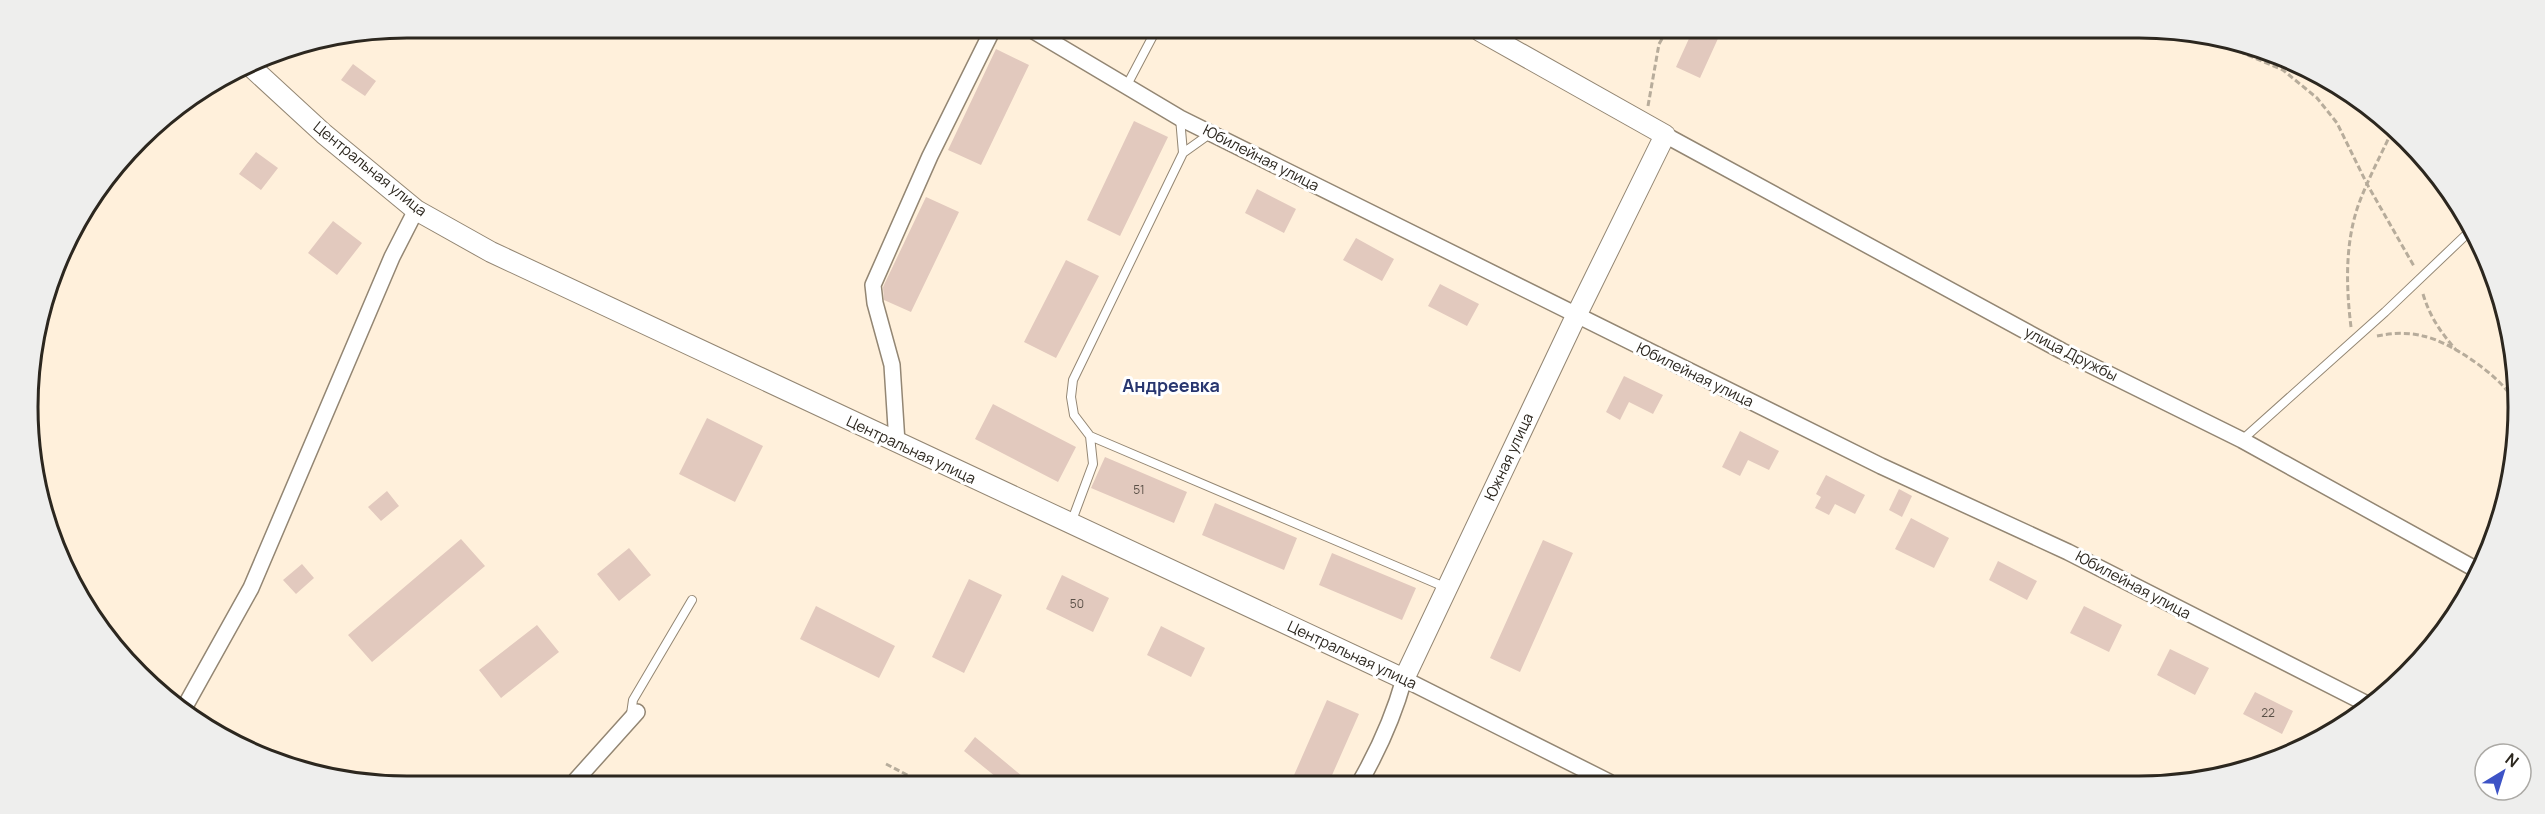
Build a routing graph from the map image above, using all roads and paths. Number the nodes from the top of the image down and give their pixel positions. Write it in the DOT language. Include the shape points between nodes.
graph roads {
  1 [pos="989,38"];
  2 [pos="1045,38"];
  3 [pos="1152,38"];
  4 [pos="1492,38"];
  5 [pos="1662,38"];
  6 [pos="2240,52"];
  7 [pos="255,71"];
  8 [pos="1126,87"];
  9 [pos="1180,118"];
  10 [pos="1644,123"];
  11 [pos="1211,133"];
  12 [pos="1665,135"];
  13 [pos="2389,136"];
  14 [pos="1183,153"];
  15 [pos="2367,184"];
  16 [pos="416,210"];
  17 [pos="2465,236"];
  18 [pos="2418,278"];
  19 [pos="1576,316"];
  20 [pos="2352,341"];
  21 [pos="2457,351"];
  22 [pos="2507,392"];
  23 [pos="1090,436"];
  24 [pos="2242,440"];
  25 [pos="897,443"];
  26 [pos="1070,524"];
  27 [pos="2471,566"];
  28 [pos="1448,588"];
  29 [pos="692,600"];
  30 [pos="1404,679"];
  31 [pos="2361,701"];
  32 [pos="187,703"];
  33 [pos="634,717"];
  34 [pos="885,764"];
  35 [pos="580,776"];
  36 [pos="909,776"];
  37 [pos="1363,776"];
  38 [pos="1597,776"];
  1 -- 25 [label="street" via="930,156 873,285 892,365"];
  2 -- 8 [label="street, Юбилейная улица"];
  3 -- 8 [label="lane"];
  4 -- 10 [label="street"];
  5 -- 10 [label="path"];
  6 -- 15 [label="path" via="2283,70 2317,98 2337,123"];
  7 -- 16 [label="street, Центральная улица"];
  8 -- 9 [label="street, Юбилейная улица"];
  9 -- 11 [label="street, Юбилейная улица"];
  9 -- 14 [label="lane"];
  10 -- 12 [label="street"];
  11 -- 14 [label="lane"];
  11 -- 19 [label="street, Юбилейная улица"];
  12 -- 19 [label="street, Южная улица"];
  12 -- 24 [label="street, улица Дружбы" via="2062,351"];
  13 -- 15 [label="path"];
  14 -- 23 [label="lane" via="1073,380 1074,415"];
  15 -- 18 [label="path" via="2412,260"];
  15 -- 20 [label="path" via="2349,247"];
  16 -- 25 [label="street, Центральная улица" via="490,252"];
  16 -- 32 [label="street" via="392,256 251,588"];
  17 -- 18 [label="lane"];
  18 -- 20 [label="lane"];
  18 -- 21 [label="path" via="2428,311"];
  19 -- 28 [label="street, Южная улица"];
  19 -- 31 [label="street, Юбилейная улица" via="1881,466 2068,552"];
  20 -- 21 [label="path" via="2390,334 2424,336"];
  20 -- 24 [label="lane"];
  21 -- 22 [label="path" via="2483,368"];
  23 -- 26 [label="lane" via="1093,464"];
  23 -- 28 [label="lane"];
  24 -- 27 [label="street, улица Дружбы"];
  25 -- 26 [label="street, Центральная улица"];
  26 -- 30 [label="street, Центральная улица"];
  28 -- 30 [label="street, Южная улица"];
  29 -- 33 [label="lane" via="633,700"];
  30 -- 37 [label="street, Южная улица" via="1396,708"];
  30 -- 38 [label="street, Центральная улица"];
  33 -- 35 [label="street"];
  34 -- 36 [label="path"];
}
